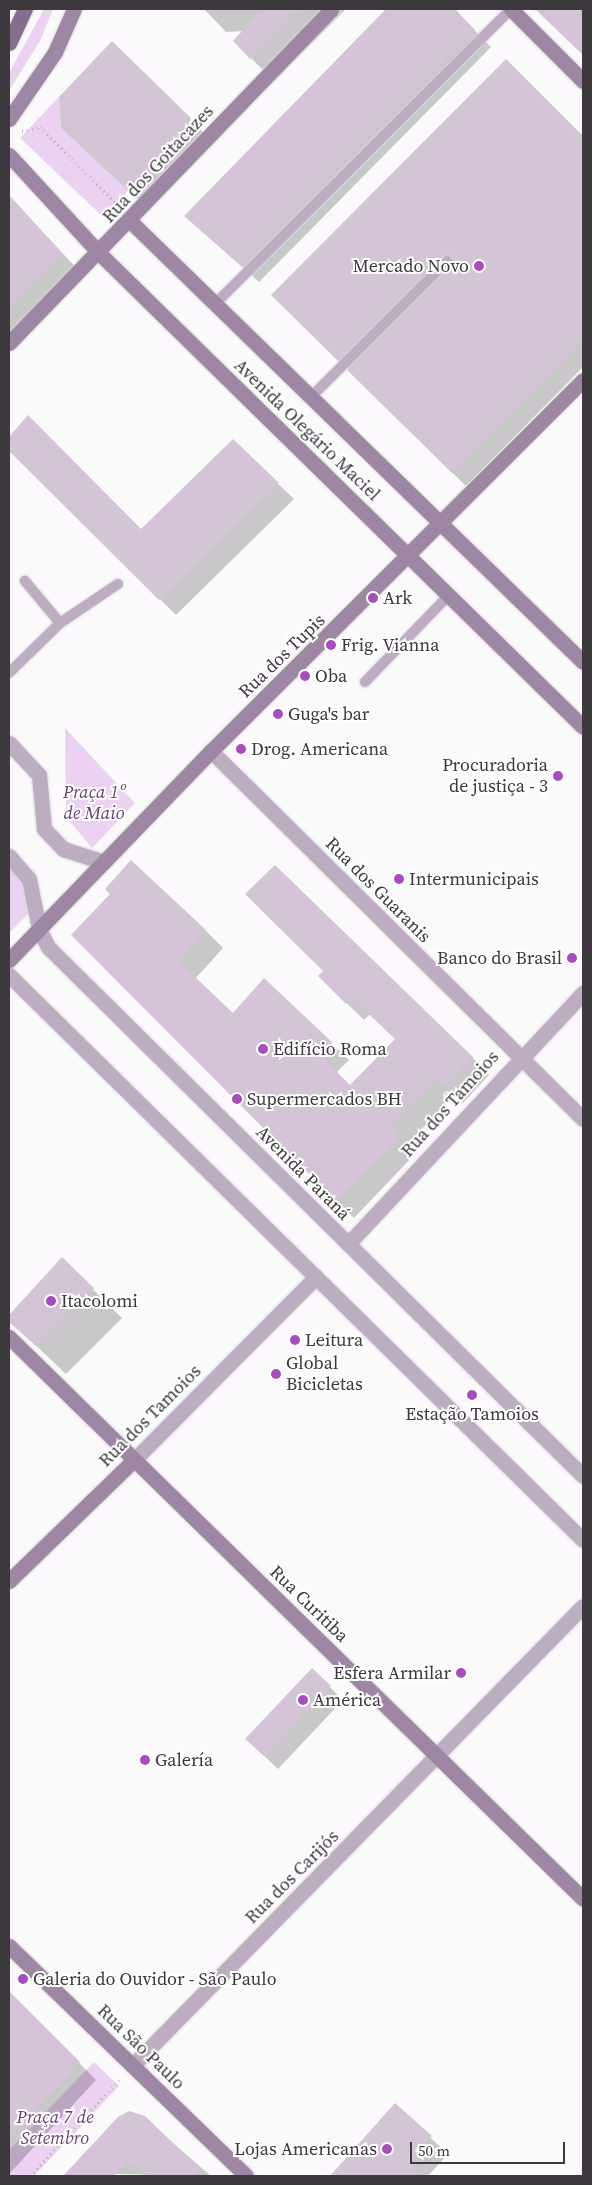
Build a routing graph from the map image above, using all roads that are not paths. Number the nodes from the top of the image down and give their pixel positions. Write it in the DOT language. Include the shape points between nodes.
graph roads {
  1 [pos="25,9"];
  2 [pos="74,9"];
  3 [pos="331,9"];
  4 [pos="511,9"];
  5 [pos="9,43"];
  6 [pos="583,81"];
  7 [pos="9,119"];
  8 [pos="9,155"];
  9 [pos="131,220"];
  10 [pos="99,253"];
  11 [pos="447,261"];
  12 [pos="216,303"];
  13 [pos="9,343"];
  14 [pos="583,380"];
  15 [pos="312,396"];
  16 [pos="442,522"];
  17 [pos="410,557"];
  18 [pos="25,581"];
  19 [pos="118,584"];
  20 [pos="449,595"];
  21 [pos="60,623"];
  22 [pos="583,662"];
  23 [pos="9,673"];
  24 [pos="365,682"];
  25 [pos="583,727"];
  26 [pos="9,743"];
  27 [pos="210,751"];
  28 [pos="9,856"];
  29 [pos="104,862"];
  30 [pos="39,929"];
  31 [pos="9,960"];
  32 [pos="9,975"];
  33 [pos="583,993"];
  34 [pos="519,1056"];
  35 [pos="583,1119"];
  36 [pos="348,1244"];
  37 [pos="316,1276"];
  38 [pos="9,1337"];
  39 [pos="134,1460"];
  40 [pos="583,1476"];
  41 [pos="583,1540"];
  42 [pos="9,1582"];
  43 [pos="583,1606"];
  44 [pos="438,1756"];
  45 [pos="583,1899"];
  46 [pos="9,1946"];
  47 [pos="134,2064"];
  48 [pos="246,2176"];
  1 -- 5 [label="main road"];
  2 -- 7 [label="street" via="55,52"];
  3 -- 9 [label="street, Rua dos Goitacazes"];
  4 -- 6 [label="street"];
  4 -- 12 [label="lane"];
  8 -- 10 [label="street, Avenida Olegário Maciel"];
  9 -- 10 [label="street, Rua dos Goitacazes"];
  9 -- 12 [label="street, Avenida Olegário Maciel"];
  10 -- 13 [label="street, Rua dos Goitacazes"];
  10 -- 17 [label="street, Avenida Olegário Maciel"];
  11 -- 15 [label="lane"];
  12 -- 15 [label="street, Avenida Olegário Maciel"];
  14 -- 16 [label="street, Rua dos Tupis"];
  15 -- 16 [label="street, Avenida Olegário Maciel"];
  16 -- 17 [label="street, Rua dos Tupis"];
  16 -- 22 [label="street, Avenida Olegário Maciel"];
  17 -- 20 [label="street, Avenida Olegário Maciel"];
  17 -- 27 [label="street, Rua dos Tupis"];
  18 -- 21 [label="lane"];
  19 -- 21 [label="lane"];
  20 -- 24 [label="lane"];
  20 -- 25 [label="street, Avenida Olegário Maciel"];
  21 -- 23 [label="lane"];
  26 -- 29 [label="street" via="39,775 44,829 63,849"];
  27 -- 29 [label="street, Rua dos Tupis"];
  27 -- 34 [label="street, Rua dos Guaranis"];
  28 -- 30 [label="street, Avenida Paraná" via="29,879"];
  29 -- 30 [label="street, Rua dos Tupis"];
  30 -- 31 [label="street, Rua dos Tupis"];
  30 -- 36 [label="street, Avenida Paraná" via="48,948"];
  32 -- 37 [label="street"];
  33 -- 34 [label="street, Rua dos Tamoios"];
  34 -- 35 [label="street, Rua dos Guaranis"];
  34 -- 36 [label="street, Rua dos Tamoios"];
  36 -- 40 [label="street, Avenida Paraná"];
  37 -- 39 [label="street, Rua dos Tamoios"];
  37 -- 41 [label="street"];
  38 -- 39 [label="street, Rua Curitiba"];
  39 -- 42 [label="street, Rua dos Tamoios"];
  39 -- 44 [label="street, Rua Curitiba"];
  43 -- 44 [label="street, Rua dos Carijós"];
  44 -- 45 [label="street, Rua Curitiba"];
  44 -- 47 [label="street, Rua dos Carijós"];
  46 -- 47 [label="street, Rua São Paulo"];
  47 -- 48 [label="street, Rua São Paulo"];
}
